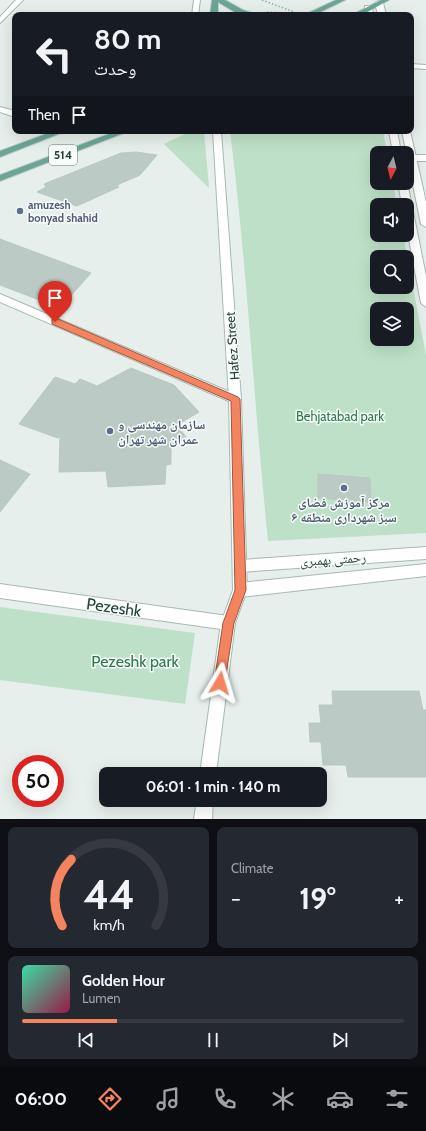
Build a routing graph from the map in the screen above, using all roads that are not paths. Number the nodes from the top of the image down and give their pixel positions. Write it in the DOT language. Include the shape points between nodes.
graph roads {
  1 [pos="20,0"];
  2 [pos="196,0"];
  3 [pos="214,0"];
  4 [pos="220,0"];
  5 [pos="342,0"];
  6 [pos="386,0"];
  7 [pos="379,4"];
  8 [pos="196,12"];
  9 [pos="214,12"];
  10 [pos="241,12"];
  11 [pos="315,12"];
  12 [pos="369,12"];
  13 [pos="381,12"];
  14 [pos="0,21"];
  15 [pos="414,66"];
  16 [pos="426,66"];
  17 [pos="0,109"];
  18 [pos="12,113"];
  19 [pos="54,134"];
  20 [pos="117,134"];
  21 [pos="217,134"];
  22 [pos="394,134"];
  23 [pos="406,134"];
  24 [pos="396,146"];
  25 [pos="408,146"];
  26 [pos="0,154"];
  27 [pos="414,158"];
  28 [pos="426,158"];
  29 [pos="414,177"];
  30 [pos="0,178"];
  31 [pos="405,190"];
  32 [pos="426,224"];
  33 [pos="422,265"];
  34 [pos="0,298"];
  35 [pos="426,303"];
  36 [pos="235,399"];
  37 [pos="426,553"];
  38 [pos="240,566"];
  39 [pos="426,570"];
  40 [pos="240,590"];
  41 [pos="0,591"];
  42 [pos="228,623"];
  43 [pos="209,767"];
  44 [pos="204,807"];
  45 [pos="203,819"];
  1 -- 14 [label="street"];
  2 -- 8 [label="lane"];
  3 -- 9 [label="main road"];
  4 -- 10 [label="main road"];
  5 -- 11 [label="main road"];
  6 -- 7 [label="main road"];
  7 -- 12 [label="main road"];
  7 -- 13 [label="street"];
  15 -- 16 [label="street"];
  17 -- 18 [label="street"];
  19 -- 26 [label="main road, 514"];
  20 -- 30 [label="main road, 514"];
  21 -- 36 [label="street, Hafez Street"];
  22 -- 24 [label="street"];
  23 -- 25 [label="street"];
  27 -- 28 [label="street"];
  29 -- 32 [label="street"];
  31 -- 33 [label="street"];
  33 -- 35 [label="street"];
  34 -- 36 [label="street"];
  36 -- 38 [label="street, Hafez Street"];
  37 -- 38 [label="street, رحمتی بهمبری"];
  38 -- 40 [label="street, Hafez Street"];
  39 -- 40 [label="street, رحمتی بهمبری"];
  40 -- 42 [label="street, Hafez Street"];
  41 -- 42 [label="street, Pezeshk"];
  42 -- 43 [label="street, Hafez Street"];
  44 -- 45 [label="street"];
}
